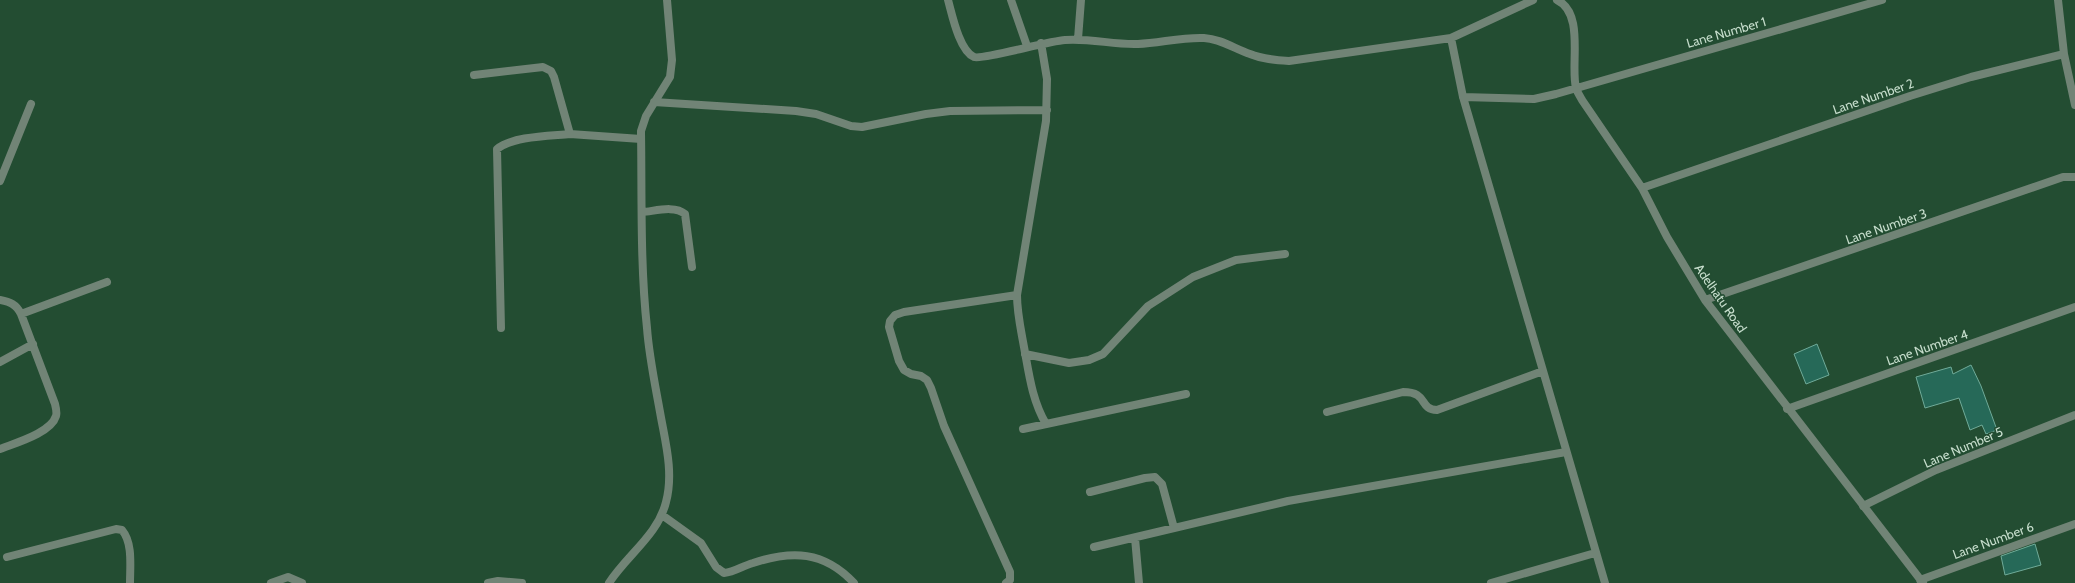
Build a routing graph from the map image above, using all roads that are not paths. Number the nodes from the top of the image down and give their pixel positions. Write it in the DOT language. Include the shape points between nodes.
graph roads {
  1 [pos="667,0"];
  2 [pos="948,0"];
  3 [pos="1011,0"];
  4 [pos="1081,0"];
  5 [pos="1533,0"];
  6 [pos="1557,0"];
  7 [pos="1882,0"];
  8 [pos="2058,0"];
  9 [pos="1451,38"];
  10 [pos="1078,39"];
  11 [pos="1041,43"];
  12 [pos="1027,46"];
  13 [pos="2064,54"];
  14 [pos="474,75"];
  15 [pos="1576,88"];
  16 [pos="1463,97"];
  17 [pos="654,102"];
  18 [pos="31,104"];
  19 [pos="2075,105"];
  20 [pos="1047,110"];
  21 [pos="570,134"];
  22 [pos="641,139"];
  23 [pos="2075,177"];
  24 [pos="0,182"];
  25 [pos="1642,188"];
  26 [pos="643,212"];
  27 [pos="1286,254"];
  28 [pos="692,267"];
  29 [pos="107,282"];
  30 [pos="1017,295"];
  31 [pos="0,300"];
  32 [pos="1705,300"];
  33 [pos="2075,307"];
  34 [pos="21,314"];
  35 [pos="501,328"];
  36 [pos="33,344"];
  37 [pos="1025,354"];
  38 [pos="0,362"];
  39 [pos="1543,371"];
  40 [pos="1186,394"];
  41 [pos="1787,409"];
  42 [pos="1327,412"];
  43 [pos="2075,415"];
  44 [pos="1046,424"];
  45 [pos="1024,429"];
  46 [pos="0,449"];
  47 [pos="1566,452"];
  48 [pos="1090,492"];
  49 [pos="1863,506"];
  50 [pos="662,514"];
  51 [pos="2075,524"];
  52 [pos="1174,528"];
  53 [pos="1135,538"];
  54 [pos="1094,547"];
  55 [pos="1595,553"];
  56 [pos="7,556"];
  57 [pos="1922,581"];
  58 [pos="130,583"];
  59 [pos="271,583"];
  60 [pos="302,583"];
  61 [pos="488,583"];
  62 [pos="522,583"];
  63 [pos="609,583"];
  64 [pos="854,583"];
  65 [pos="1006,583"];
  66 [pos="1139,583"];
  67 [pos="1491,583"];
  68 [pos="1605,583"];
  1 -- 17 [label="street" via="672,60 670,77"];
  2 -- 12 [label="street" via="962,44 969,54 987,57"];
  3 -- 12 [label="street"];
  4 -- 10 [label="street"];
  5 -- 9 [label="street"];
  6 -- 15 [label="street, Adelhatu Road" via="1562,2 1574,27"];
  7 -- 15 [label="street, Lane Number 1"];
  8 -- 13 [label="street"];
  9 -- 10 [label="street" via="1289,61 1261,57 1205,38 1139,44"];
  9 -- 16 [label="street"];
  10 -- 11 [label="street"];
  11 -- 12 [label="street"];
  11 -- 20 [label="street" via="1047,79"];
  13 -- 19 [label="street"];
  13 -- 25 [label="street, Lane Number 2" via="1972,77 1910,96"];
  14 -- 21 [label="street" via="544,67 551,71"];
  15 -- 16 [label="street, Lane Number 1" via="1534,98"];
  15 -- 25 [label="street, Adelhatu Road"];
  16 -- 39 [label="street"];
  17 -- 20 [label="street" via="796,111 862,127 926,114"];
  17 -- 22 [label="street" via="646,116"];
  18 -- 24 [label="street"];
  20 -- 30 [label="street"];
  21 -- 22 [label="street"];
  21 -- 35 [label="street" via="512,141 497,149"];
  22 -- 26 [label="street"];
  23 -- 32 [label="street, Lane Number 3" via="2064,177"];
  25 -- 32 [label="street, Adelhatu Road" via="1667,237"];
  26 -- 28 [label="street" via="675,209 685,214"];
  26 -- 50 [label="street" via="646,327 668,453 667,500"];
  27 -- 37 [label="street" via="1236,260 1193,277 1148,306 1103,354 1089,360 1069,363"];
  29 -- 34 [label="street"];
  30 -- 37 [label="street"];
  30 -- 65 [label="street" via="904,312 895,315 889,327 904,370 927,380 931,388 944,426 1010,572 1010,580"];
  31 -- 34 [label="street" via="10,302"];
  32 -- 41 [label="street, Adelhatu Road"];
  33 -- 41 [label="street, Lane Number 4"];
  34 -- 36 [label="street"];
  36 -- 38 [label="street"];
  36 -- 46 [label="street" via="57,415 52,424 44,430"];
  37 -- 44 [label="street" via="1034,397"];
  39 -- 42 [label="street" via="1437,410 1431,409 1414,392 1403,392"];
  39 -- 47 [label="street"];
  40 -- 44 [label="street"];
  41 -- 49 [label="street, Adelhatu Road"];
  43 -- 49 [label="street, Lane Number 5" via="1936,470"];
  44 -- 45 [label="street"];
  47 -- 52 [label="street" via="1336,491"];
  47 -- 55 [label="street"];
  48 -- 52 [label="street" via="1155,477 1162,484"];
  49 -- 57 [label="street, Adelhatu Road"];
  50 -- 63 [label="street" via="654,529"];
  50 -- 64 [label="street" via="702,543 716,567 724,573 779,555 804,554 828,562"];
  51 -- 57 [label="street, Lane Number 6"];
  52 -- 53 [label="street"];
  53 -- 54 [label="street"];
  53 -- 66 [label="street"];
  55 -- 67 [label="street"];
  55 -- 68 [label="street"];
  56 -- 58 [label="street" via="116,529 122,530 129,543"];
  59 -- 60 [label="street" via="288,577"];
  61 -- 62 [label="street"];
}
